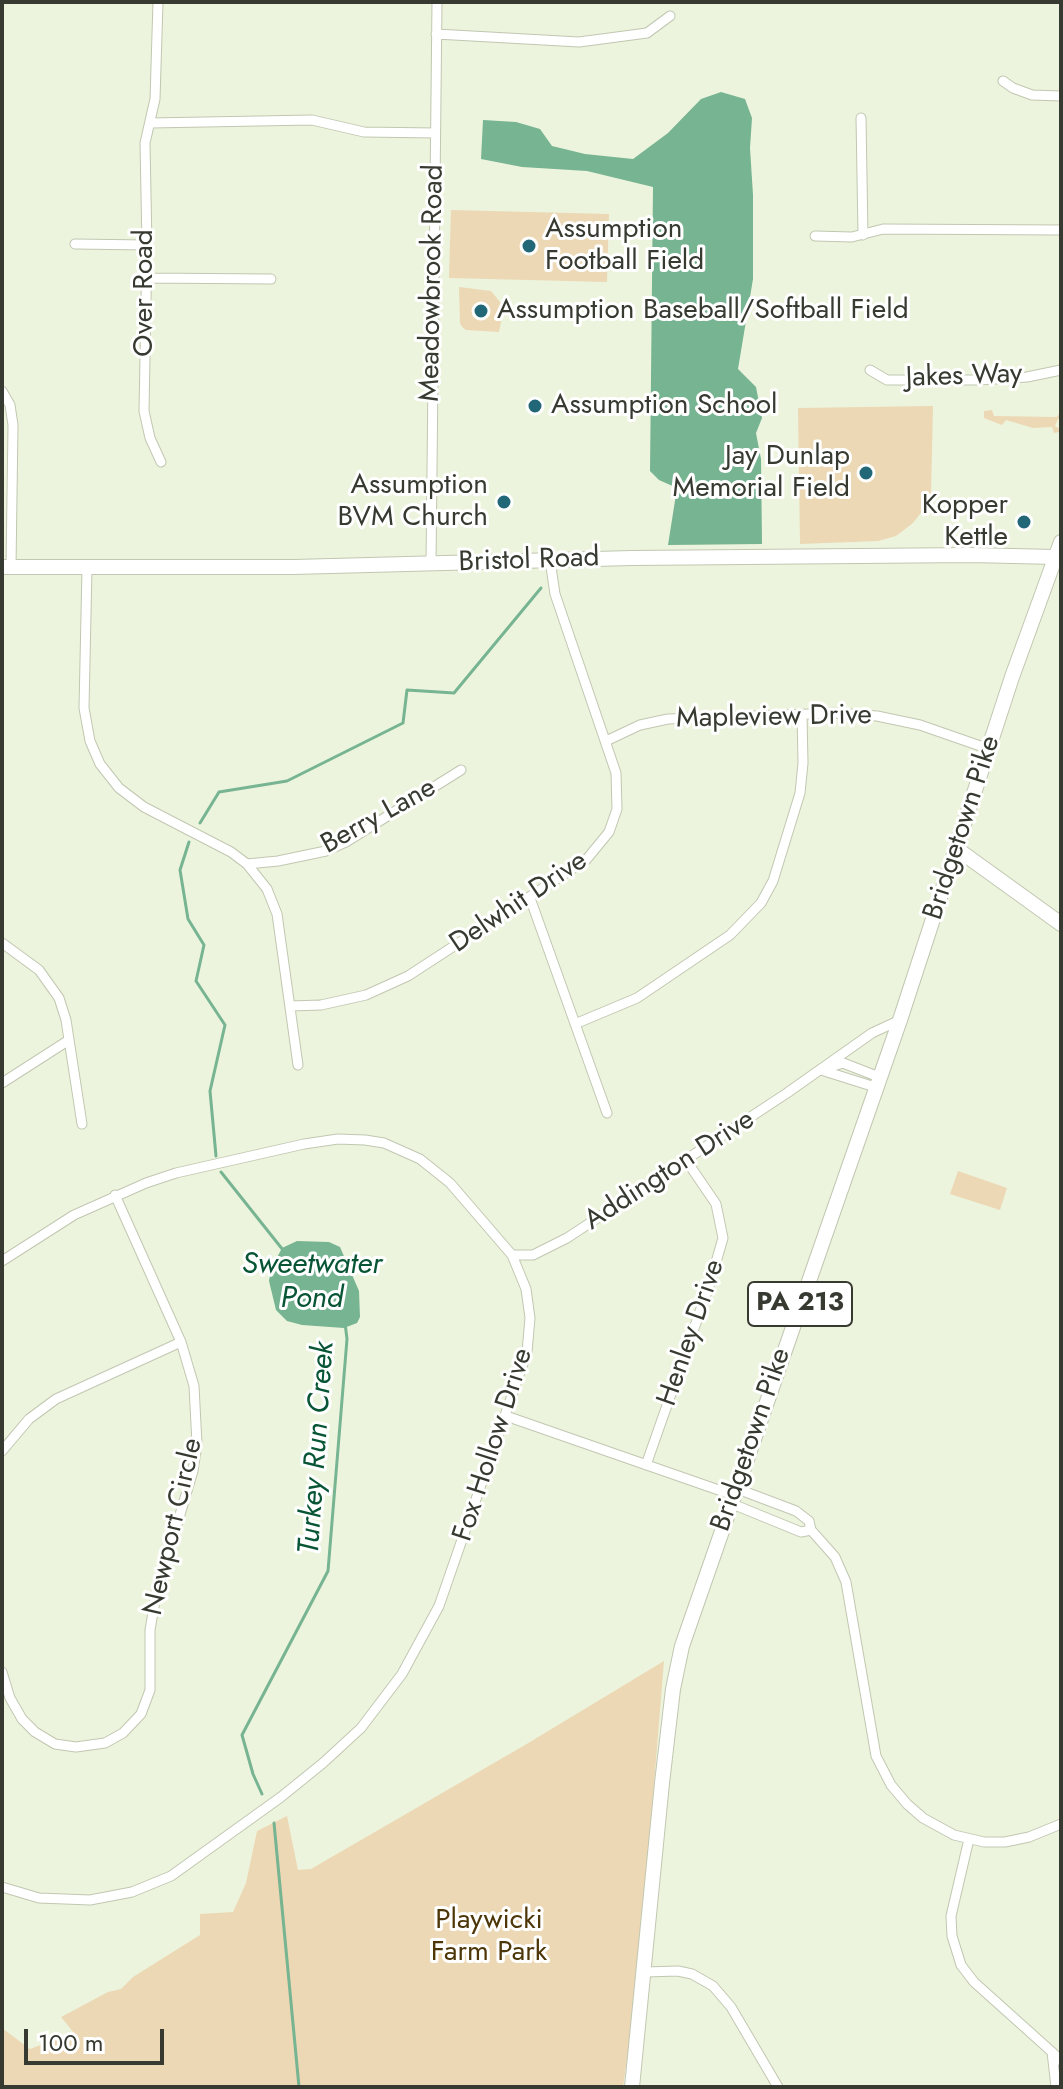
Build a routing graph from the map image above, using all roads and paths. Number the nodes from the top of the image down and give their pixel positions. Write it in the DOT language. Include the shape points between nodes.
graph roads {
  1 [pos="158,2"];
  2 [pos="437,2"];
  3 [pos="670,16"];
  4 [pos="436,34"];
  5 [pos="1003,81"];
  6 [pos="1061,96"];
  7 [pos="861,118"];
  8 [pos="151,123"];
  9 [pos="435,133"];
  10 [pos="1061,230"];
  11 [pos="863,235"];
  12 [pos="815,236"];
  13 [pos="75,244"];
  14 [pos="147,245"];
  15 [pos="146,278"];
  16 [pos="271,279"];
  17 [pos="870,370"];
  18 [pos="1061,370"];
  19 [pos="2,391"];
  20 [pos="161,462"];
  21 [pos="1061,542"];
  22 [pos="1055,557"];
  23 [pos="550,560"];
  24 [pos="431,564"];
  25 [pos="7,567"];
  26 [pos="87,568"];
  27 [pos="802,714"];
  28 [pos="606,741"];
  29 [pos="989,749"];
  30 [pos="461,770"];
  31 [pos="957,849"];
  32 [pos="247,864"];
  33 [pos="530,898"];
  34 [pos="1061,924"];
  35 [pos="2,943"];
  36 [pos="290,1006"];
  37 [pos="900,1020"];
  38 [pos="575,1024"];
  39 [pos="69,1040"];
  40 [pos="298,1065"];
  41 [pos="821,1070"];
  42 [pos="877,1082"];
  43 [pos="2,1083"];
  44 [pos="607,1113"];
  45 [pos="82,1124"];
  46 [pos="686,1160"];
  47 [pos="115,1195"];
  48 [pos="512,1255"];
  49 [pos="2,1261"];
  50 [pos="181,1342"];
  51 [pos="506,1416"];
  52 [pos="2,1451"];
  53 [pos="646,1465"];
  54 [pos="733,1495"];
  55 [pos="811,1530"];
  56 [pos="2,1672"];
  57 [pos="1061,1824"];
  58 [pos="969,1839"];
  59 [pos="2,1887"];
  60 [pos="645,1972"];
  61 [pos="1052,2052"];
  62 [pos="1061,2061"];
  63 [pos="632,2087"];
  64 [pos="778,2087"];
  65 [pos="1056,2087"];
  1 -- 8 [label="street, Over Road"];
  2 -- 4 [label="street, Meadowbrook Road"];
  3 -- 4 [label="street" via="647,33 579,42"];
  4 -- 9 [label="street, Meadowbrook Road"];
  5 -- 6 [label="street" via="1032,95"];
  7 -- 11 [label="street"];
  8 -- 9 [label="street" via="312,120 364,132"];
  8 -- 14 [label="street, Over Road" via="144,152"];
  9 -- 24 [label="street, Meadowbrook Road"];
  10 -- 11 [label="street" via="883,229"];
  11 -- 12 [label="street"];
  13 -- 14 [label="street"];
  14 -- 15 [label="street, Over Road"];
  15 -- 16 [label="street"];
  15 -- 20 [label="street, Over Road" via="144,411"];
  17 -- 18 [label="street, Jakes Way" via="887,380 979,380"];
  19 -- 25 [label="street" via="13,425"];
  21 -- 22 [label="main road, Bridgetown Pike / PA 213"];
  22 -- 23 [label="main road, Bristol Road"];
  22 -- 29 [label="main road, Bridgetown Pike / PA 213"];
  23 -- 24 [label="main road, Bristol Road"];
  23 -- 28 [label="street, Delwhit Drive" via="555,594"];
  24 -- 26 [label="main road, Bristol Road"];
  25 -- 26 [label="main road, Bristol Road"];
  26 -- 32 [label="street" via="84,708 100,764 144,807"];
  27 -- 28 [label="street, Mapleview Drive" via="668,719"];
  27 -- 29 [label="street, Mapleview Drive" via="877,716"];
  27 -- 38 [label="street" via="800,793 761,903 730,935 637,998"];
  28 -- 33 [label="street, Delwhit Drive" via="618,785 609,832 586,860"];
  29 -- 31 [label="main road, Bridgetown Pike / PA 213"];
  30 -- 32 [label="street, Berry Lane" via="326,851"];
  31 -- 34 [label="main road"];
  31 -- 37 [label="main road, Bridgetown Pike / PA 213"];
  32 -- 36 [label="street" via="267,889 277,914"];
  33 -- 36 [label="street, Delwhit Drive" via="381,989 337,1002"];
  33 -- 38 [label="street"];
  35 -- 39 [label="street" via="54,988"];
  36 -- 40 [label="street"];
  37 -- 41 [label="street, Addington Drive"];
  37 -- 42 [label="main road, Bridgetown Pike / PA 213"];
  38 -- 44 [label="street"];
  39 -- 43 [label="street"];
  39 -- 45 [label="street"];
  41 -- 42 [label="street" via="843,1063"];
  41 -- 46 [label="street, Addington Drive"];
  42 -- 54 [label="main road, Bridgetown Pike / PA 213"];
  46 -- 48 [label="street, Addington Drive" via="567,1238 533,1255"];
  46 -- 53 [label="street, Henley Drive" via="716,1204 723,1238"];
  47 -- 48 [label="street, Fox Hollow Drive" via="176,1173 304,1144 365,1140 428,1164"];
  47 -- 49 [label="street, Fox Hollow Drive"];
  47 -- 50 [label="street, Newport Circle"];
  48 -- 51 [label="street, Fox Hollow Drive" via="526,1289 530,1336"];
  50 -- 52 [label="street" via="56,1399 29,1419"];
  50 -- 56 [label="street, Newport Circle" via="194,1386 197,1444 156,1595 150,1690 141,1714 105,1743 55,1744 22,1719"];
  51 -- 53 [label="street"];
  51 -- 59 [label="street, Fox Hollow Drive" via="428,1630 388,1694 349,1740 239,1829 184,1868 144,1888 90,1900 39,1898"];
  53 -- 54 [label="street"];
  54 -- 55 [label="street" via="801,1532"];
  54 -- 55 [label="street" via="796,1511 809,1521"];
  54 -- 60 [label="main road, Bridgetown Pike / PA 213" via="682,1646 673,1689"];
  55 -- 58 [label="street" via="835,1557 846,1582 869,1729 883,1771 899,1796 923,1818"];
  57 -- 58 [label="street" via="1014,1841"];
  58 -- 61 [label="street" via="951,1916 961,1965"];
  60 -- 63 [label="main road, Bridgetown Pike / PA 213"];
  60 -- 64 [label="street" via="678,1971 713,1986"];
  61 -- 62 [label="street"];
  61 -- 65 [label="street"];
}
